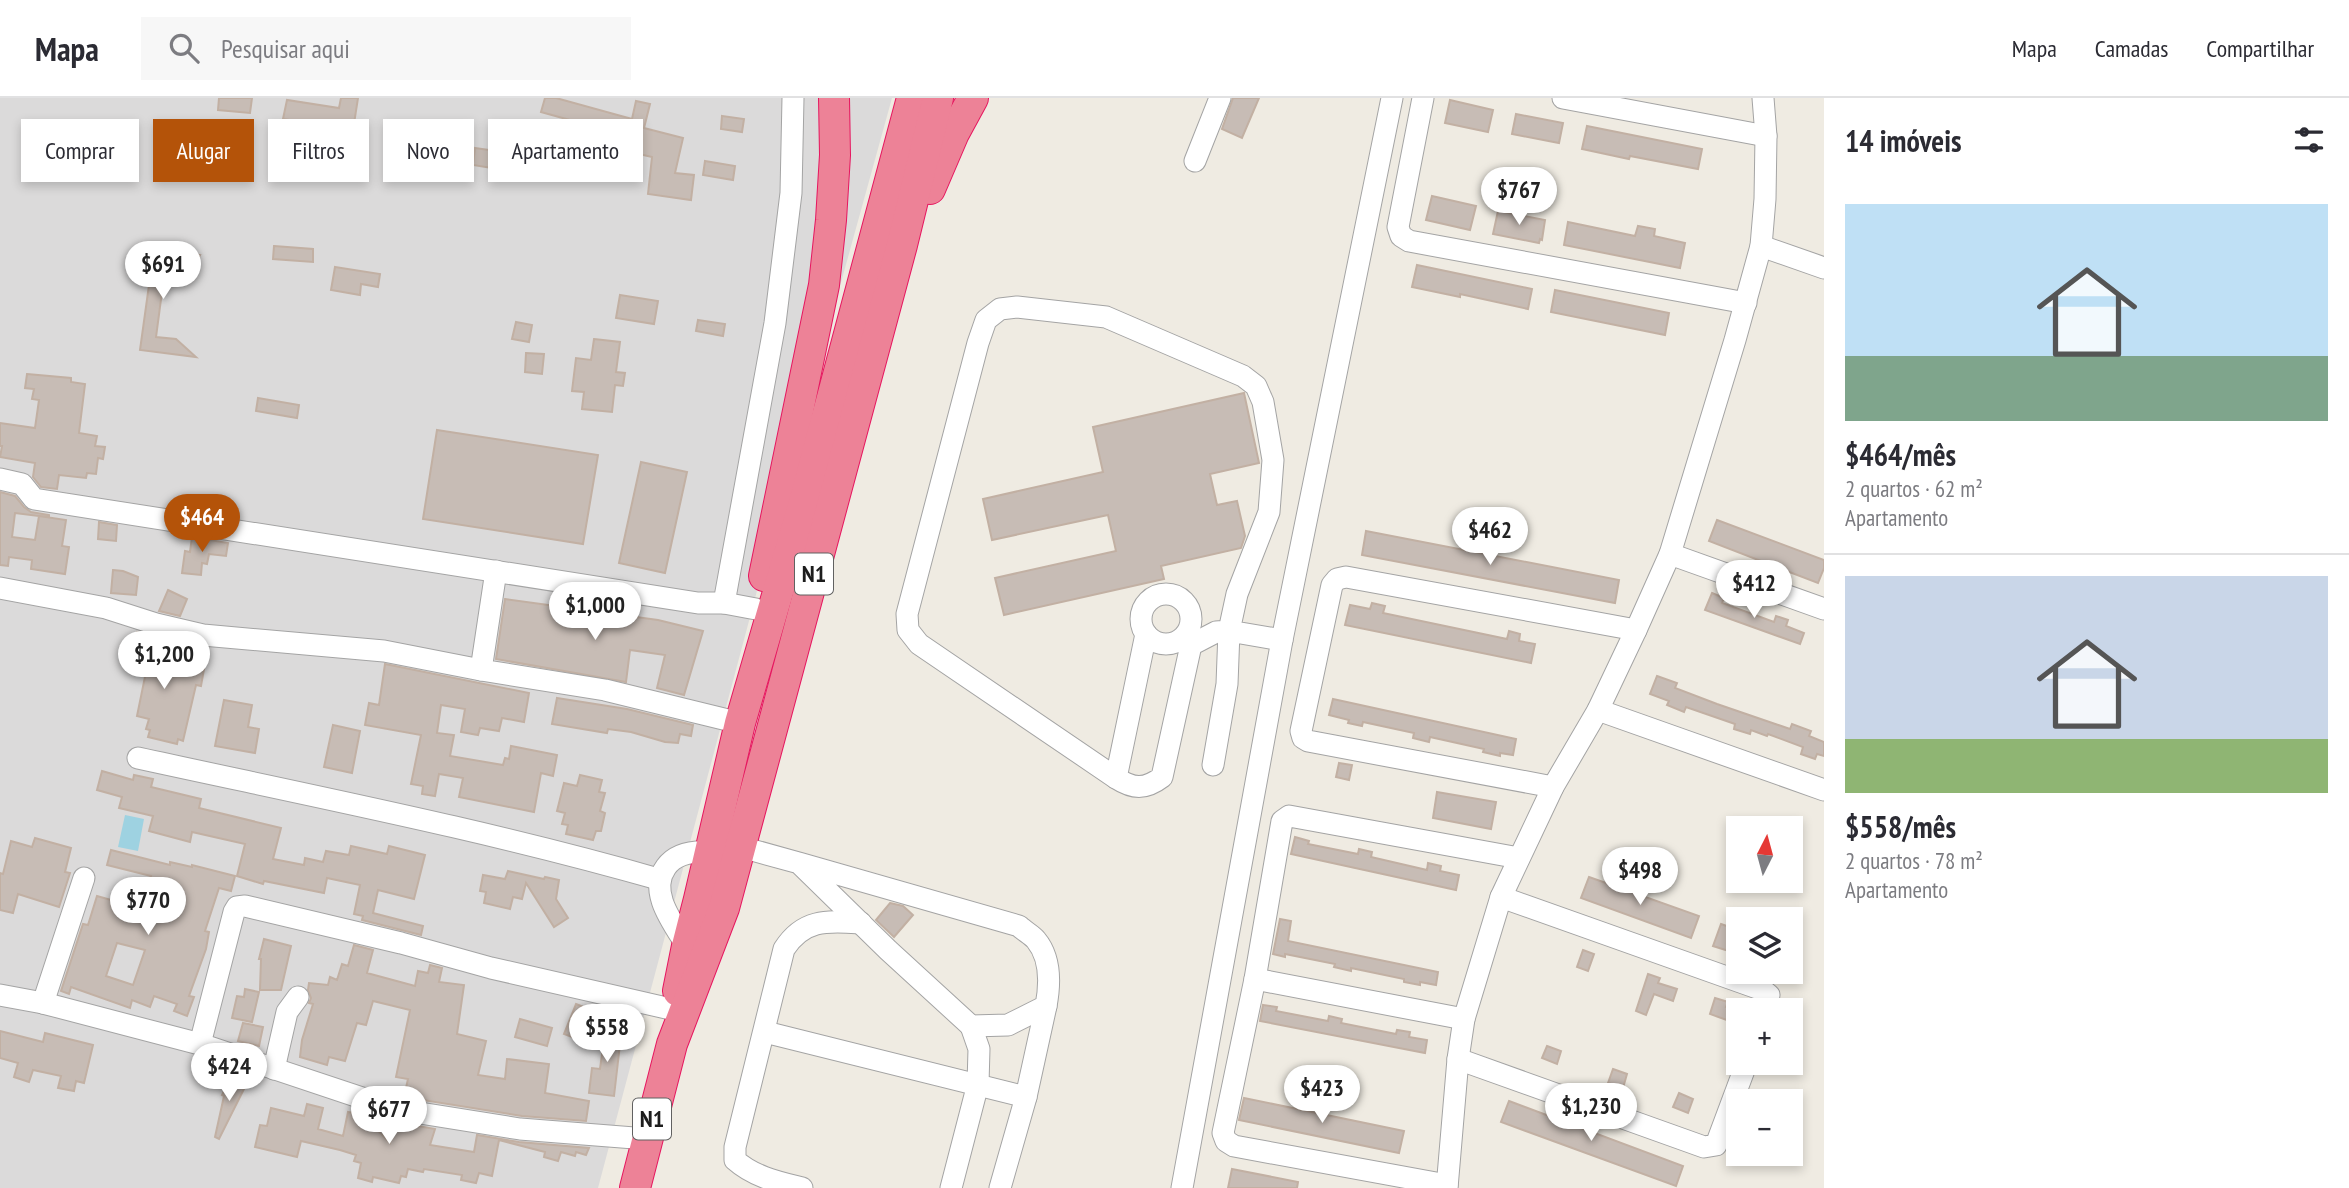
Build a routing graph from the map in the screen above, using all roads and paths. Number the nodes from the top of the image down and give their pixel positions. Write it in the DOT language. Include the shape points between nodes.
graph roads {
  1 [pos="793,98"];
  2 [pos="834,98"];
  3 [pos="912,98"];
  4 [pos="938,98"];
  5 [pos="973,98"];
  6 [pos="1220,98"];
  7 [pos="1392,98"];
  8 [pos="1423,98"];
  9 [pos="1563,98"];
  10 [pos="1763,98"];
  11 [pos="1766,136"];
  12 [pos="1195,161"];
  13 [pos="902,245"];
  14 [pos="1761,246"];
  15 [pos="1824,268"];
  16 [pos="1746,303"];
  17 [pos="0,479"];
  18 [pos="1670,554"];
  19 [pos="496,571"];
  20 [pos="0,588"];
  21 [pos="724,603"];
  22 [pos="757,609"];
  23 [pos="1824,609"];
  24 [pos="1636,630"];
  25 [pos="1229,631"];
  26 [pos="1146,634"];
  27 [pos="1282,640"];
  28 [pos="1187,641"];
  29 [pos="481,670"];
  30 [pos="1598,710"];
  31 [pos="741,719"];
  32 [pos="138,758"];
  33 [pos="1213,765"];
  34 [pos="1116,778"];
  35 [pos="1553,788"];
  36 [pos="1824,790"];
  37 [pos="741,847"];
  38 [pos="710,852"];
  39 [pos="1519,858"];
  40 [pos="799,863"];
  41 [pos="84,877"];
  42 [pos="658,879"];
  43 [pos="1501,897"];
  44 [pos="861,923"];
  45 [pos="687,946"];
  46 [pos="1255,979"];
  47 [pos="0,995"];
  48 [pos="298,997"];
  49 [pos="1768,998"];
  50 [pos="43,1003"];
  51 [pos="1046,1006"];
  52 [pos="675,1010"];
  53 [pos="1464,1019"];
  54 [pos="971,1026"];
  55 [pos="765,1032"];
  56 [pos="200,1044"];
  57 [pos="672,1044"];
  58 [pos="1458,1059"];
  59 [pos="274,1069"];
  60 [pos="1742,1075"];
  61 [pos="978,1084"];
  62 [pos="1026,1097"];
  63 [pos="647,1139"];
  64 [pos="1447,1186"];
  65 [pos="635,1188"];
  66 [pos="802,1188"];
  67 [pos="951,1188"];
  68 [pos="1000,1188"];
  69 [pos="1182,1188"];
  1 -- 21 [label="street" via="791,193 775,323"];
  2 -- 22 [label="highway" via="835,168 824,285"];
  3 -- 31 [label="highway, N1"];
  4 -- 13 [label="highway, N1"];
  5 -- 13 [label="highway"];
  6 -- 12 [label="street"];
  7 -- 27 [label="street"];
  8 -- 16 [label="street" via="1398,227 1401,236"];
  9 -- 11 [label="street"];
  10 -- 11 [label="street"];
  11 -- 14 [label="street"];
  13 -- 37 [label="highway, N1"];
  14 -- 15 [label="street"];
  14 -- 16 [label="street"];
  16 -- 18 [label="street"];
  17 -- 19 [label="street" via="22,484 34,499"];
  18 -- 23 [label="street"];
  18 -- 24 [label="street"];
  19 -- 21 [label="street" via="698,603"];
  19 -- 29 [label="street"];
  20 -- 29 [label="street" via="106,608 203,635 384,651"];
  21 -- 22 [label="street"];
  22 -- 31 [label="highway" via="742,673"];
  24 -- 30 [label="street"];
  24 -- 35 [label="street" via="1346,577 1332,586 1303,737"];
  25 -- 27 [label="street"];
  25 -- 28 [label="street"];
  25 -- 33 [label="street" via="1227,684"];
  25 -- 34 [label="street" via="1237,594 1269,512 1273,460 1256,386 1243,376 1106,317 1000,309 986,320 978,343 907,614 908,629 919,644"];
  26 -- 28 [label="street" via="1163,644"];
  26 -- 28 [label="street" via="1140,620 1145,605 1157,595 1172,594 1189,609"];
  26 -- 34 [label="street"];
  27 -- 69 [label="street"];
  28 -- 34 [label="street" via="1162,778 1142,788"];
  29 -- 31 [label="street"];
  30 -- 35 [label="street"];
  30 -- 36 [label="street"];
  31 -- 38 [label="highway, N1"];
  32 -- 42 [label="street" via="431,820"];
  35 -- 39 [label="street"];
  37 -- 40 [label="street"];
  37 -- 57 [label="highway, N1" via="724,908"];
  38 -- 42 [label="street" via="676,857"];
  38 -- 45 [label="highway, N1"];
  39 -- 43 [label="street"];
  39 -- 46 [label="street" via="1284,818"];
  40 -- 44 [label="street"];
  40 -- 51 [label="street" via="1019,926 1038,942 1047,963 1050,986"];
  41 -- 50 [label="street"];
  42 -- 45 [label="street" via="667,915"];
  43 -- 49 [label="street" via="1763,990"];
  43 -- 53 [label="street"];
  44 -- 54 [label="street"];
  44 -- 55 [label="street" via="825,921 793,935 784,949"];
  45 -- 52 [label="highway, N1"];
  46 -- 53 [label="street"];
  46 -- 64 [label="street" via="1223,1133 1226,1141"];
  47 -- 50 [label="street"];
  48 -- 59 [label="street" via="287,1012"];
  50 -- 56 [label="street"];
  51 -- 54 [label="street" via="1008,1024"];
  51 -- 62 [label="street"];
  52 -- 56 [label="street" via="245,906 234,912"];
  52 -- 57 [label="highway, N1"];
  53 -- 58 [label="street"];
  54 -- 61 [label="street" via="979,1049"];
  55 -- 61 [label="street"];
  55 -- 66 [label="street" via="735,1147 736,1160 763,1178"];
  56 -- 59 [label="street"];
  57 -- 63 [label="highway, N1"];
  58 -- 60 [label="street" via="1704,1147 1716,1145"];
  58 -- 64 [label="street"];
  59 -- 63 [label="street" via="395,1109 520,1129"];
  61 -- 62 [label="street"];
  61 -- 67 [label="street"];
  62 -- 68 [label="street"];
  63 -- 65 [label="highway, N1"];
}
